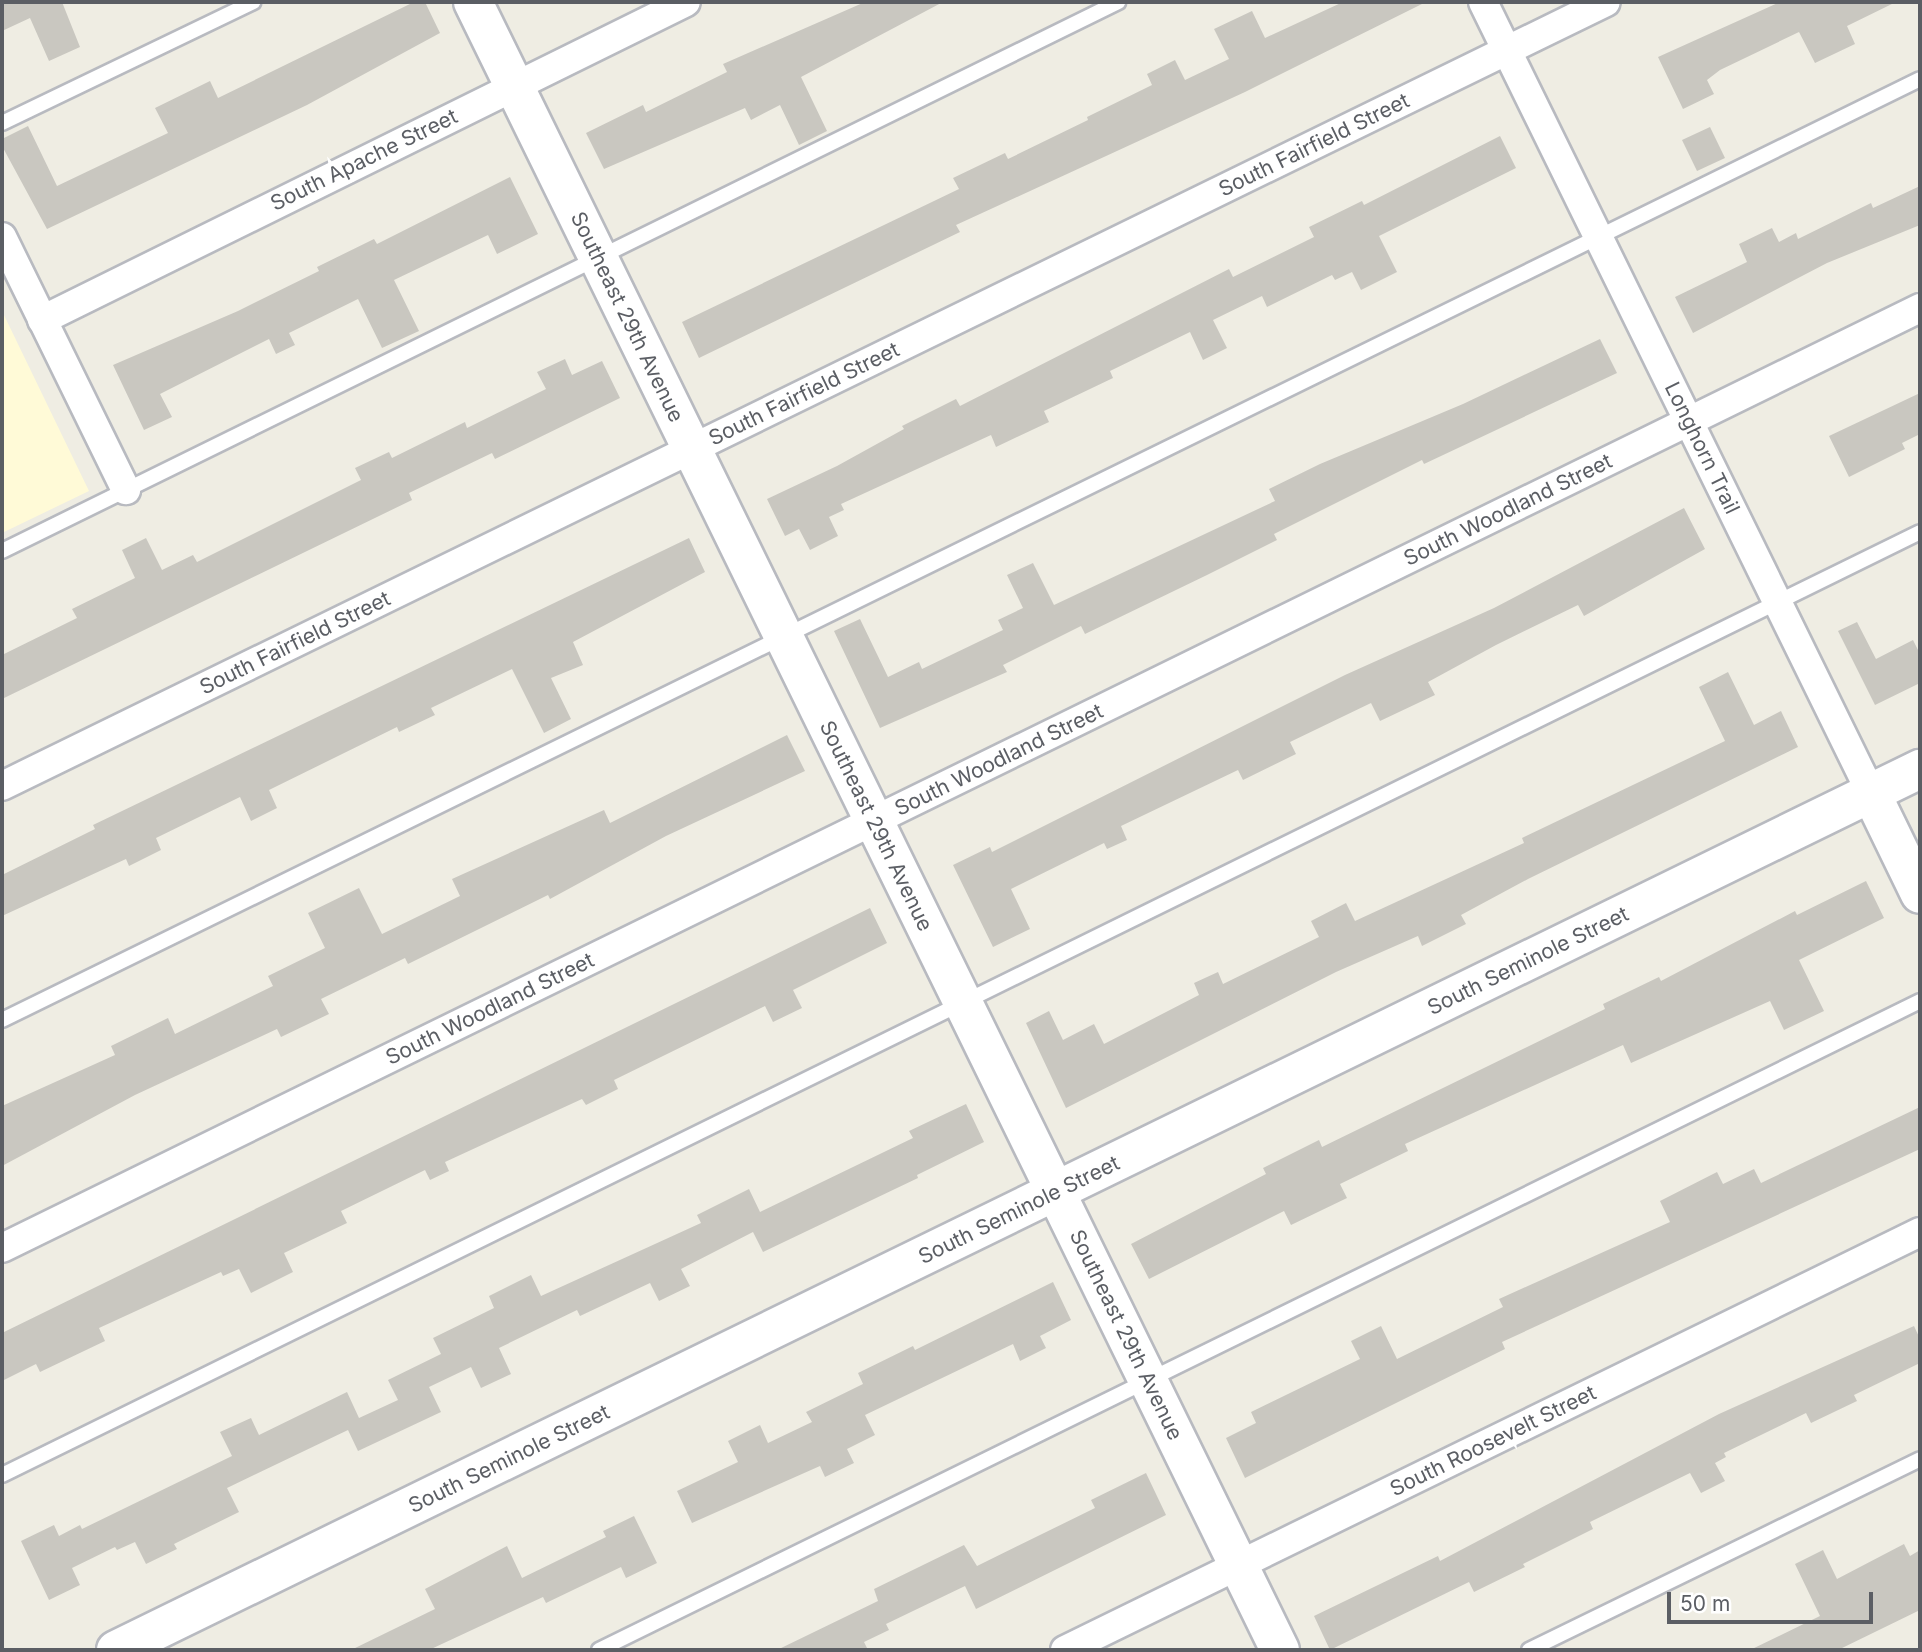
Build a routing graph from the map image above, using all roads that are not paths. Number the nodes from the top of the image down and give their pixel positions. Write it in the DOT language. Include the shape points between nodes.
graph roads {
  1 [pos="253,2"];
  2 [pos="473,2"];
  3 [pos="686,2"];
  4 [pos="1118,2"];
  5 [pos="1483,2"];
  6 [pos="1606,2"];
  7 [pos="1507,50"];
  8 [pos="1920,79"];
  9 [pos="514,86"];
  10 [pos="2,123"];
  11 [pos="1598,236"];
  12 [pos="2,237"];
  13 [pos="598,257"];
  14 [pos="1920,308"];
  15 [pos="42,320"];
  16 [pos="1689,422"];
  17 [pos="692,449"];
  18 [pos="126,490"];
  19 [pos="1920,532"];
  20 [pos="2,551"];
  21 [pos="1777,602"];
  22 [pos="784,638"];
  23 [pos="1920,769"];
  24 [pos="2,786"];
  25 [pos="1871,793"];
  26 [pos="874,821"];
  27 [pos="1920,894"];
  28 [pos="1920,1001"];
  29 [pos="963,1003"];
  30 [pos="2,1020"];
  31 [pos="1056,1192"];
  32 [pos="1920,1232"];
  33 [pos="2,1248"];
  34 [pos="1149,1383"];
  35 [pos="1920,1459"];
  36 [pos="2,1475"];
  37 [pos="1239,1565"];
  38 [pos="116,1650"];
  39 [pos="599,1650"];
  40 [pos="1065,1650"];
  41 [pos="1280,1650"];
  42 [pos="1529,1650"];
  1 -- 10 [label="lane"];
  2 -- 9 [label="street, Southeast 29th Avenue"];
  3 -- 9 [label="street, South Apache Street"];
  4 -- 13 [label="lane"];
  5 -- 7 [label="street, Longhorn Trail"];
  6 -- 7 [label="street, South Fairfield Street"];
  7 -- 11 [label="street, Longhorn Trail"];
  7 -- 17 [label="street, South Fairfield Street"];
  8 -- 11 [label="lane"];
  9 -- 13 [label="street, Southeast 29th Avenue"];
  9 -- 15 [label="street, South Apache Street"];
  11 -- 16 [label="street, Longhorn Trail"];
  11 -- 22 [label="lane"];
  12 -- 15 [label="street"];
  13 -- 17 [label="street, Southeast 29th Avenue"];
  13 -- 18 [label="lane"];
  14 -- 16 [label="street, South Woodland Street"];
  15 -- 18 [label="street"];
  16 -- 21 [label="street, Longhorn Trail"];
  16 -- 26 [label="street, South Woodland Street"];
  17 -- 22 [label="street, Southeast 29th Avenue"];
  17 -- 24 [label="street, South Fairfield Street"];
  18 -- 20 [label="lane"];
  19 -- 21 [label="lane"];
  21 -- 25 [label="street, Longhorn Trail"];
  21 -- 29 [label="lane"];
  22 -- 26 [label="street, Southeast 29th Avenue"];
  22 -- 30 [label="lane"];
  23 -- 25 [label="street, South Seminole Street"];
  25 -- 27 [label="street, Longhorn Trail"];
  25 -- 31 [label="street, South Seminole Street"];
  26 -- 29 [label="street, Southeast 29th Avenue"];
  26 -- 33 [label="street, South Woodland Street"];
  28 -- 34 [label="lane"];
  29 -- 31 [label="street, Southeast 29th Avenue"];
  29 -- 36 [label="lane"];
  31 -- 34 [label="street, Southeast 29th Avenue"];
  31 -- 38 [label="street, South Seminole Street"];
  32 -- 37 [label="street, South Roosevelt Street"];
  34 -- 37 [label="street, Southeast 29th Avenue"];
  34 -- 39 [label="lane"];
  35 -- 42 [label="lane"];
  37 -- 40 [label="street, South Roosevelt Street"];
  37 -- 41 [label="street, Southeast 29th Avenue"];
}
